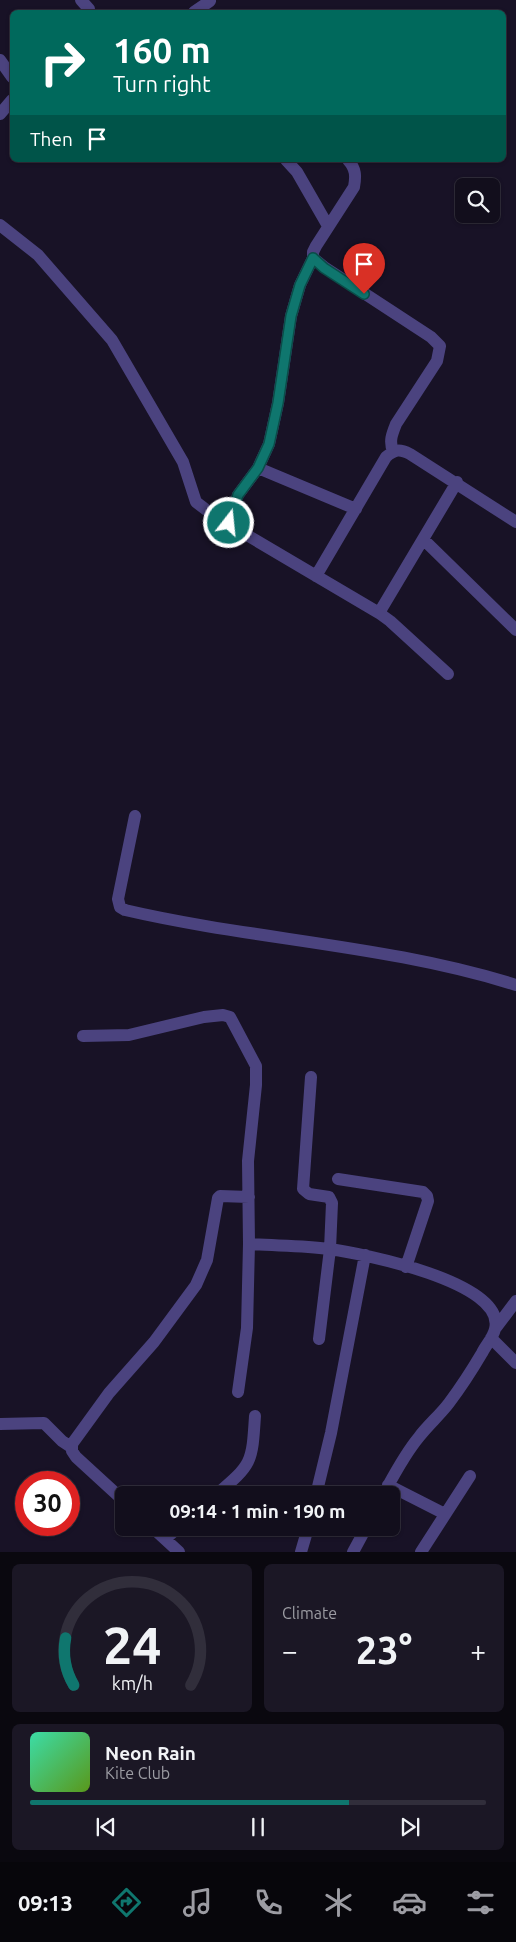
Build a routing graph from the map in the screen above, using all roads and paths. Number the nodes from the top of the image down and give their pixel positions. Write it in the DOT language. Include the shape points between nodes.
graph roads {
  1 [pos="81,0"];
  2 [pos="210,1"];
  3 [pos="89,10"];
  4 [pos="197,10"];
  5 [pos="0,60"];
  6 [pos="10,74"];
  7 [pos="10,102"];
  8 [pos="0,114"];
  9 [pos="288,162"];
  10 [pos="350,162"];
  11 [pos="0,225"];
  12 [pos="328,226"];
  13 [pos="313,258"];
  14 [pos="393,451"];
  15 [pos="258,468"];
  16 [pos="457,482"];
  17 [pos="356,509"];
  18 [pos="516,522"];
  19 [pos="229,523"];
  20 [pos="424,540"];
  21 [pos="316,576"];
  22 [pos="379,613"];
  23 [pos="516,630"];
  24 [pos="448,674"];
  25 [pos="135,816"];
  26 [pos="516,985"];
  27 [pos="83,1036"];
  28 [pos="311,1077"];
  29 [pos="338,1179"];
  30 [pos="249,1197"];
  31 [pos="249,1244"];
  32 [pos="330,1249"];
  33 [pos="365,1255"];
  34 [pos="406,1267"];
  35 [pos="516,1301"];
  36 [pos="493,1334"];
  37 [pos="319,1339"];
  38 [pos="516,1363"];
  39 [pos="238,1392"];
  40 [pos="256,1416"];
  41 [pos="0,1424"];
  42 [pos="72,1447"];
  43 [pos="470,1476"];
  44 [pos="226,1486"];
  45 [pos="318,1486"];
  46 [pos="388,1486"];
  47 [pos="115,1492"];
  48 [pos="400,1496"];
  49 [pos="445,1514"];
  50 [pos="162,1536"];
  51 [pos="169,1536"];
  52 [pos="306,1536"];
  53 [pos="362,1536"];
  54 [pos="165,1539"];
  55 [pos="179,1552"];
  56 [pos="301,1552"];
  57 [pos="353,1552"];
  58 [pos="421,1552"];
  1 -- 3 [label="street"];
  2 -- 4 [label="street"];
  5 -- 6 [label="street"];
  7 -- 8 [label="street"];
  9 -- 12 [label="street"];
  10 -- 12 [label="street" via="355,169 354,187"];
  11 -- 19 [label="street" via="38,255 102,326 183,462 196,502"];
  12 -- 13 [label="street" via="313,252"];
  13 -- 14 [label="street" via="440,346 437,360 391,435"];
  13 -- 15 [label="street" via="295,302 273,431"];
  14 -- 16 [label="street" via="410,454"];
  14 -- 17 [label="street" via="386,457"];
  15 -- 17 [label="street"];
  15 -- 19 [label="street" via="238,495"];
  16 -- 18 [label="street"];
  16 -- 20 [label="street"];
  17 -- 21 [label="street"];
  19 -- 21 [label="street"];
  20 -- 22 [label="street"];
  20 -- 23 [label="street"];
  21 -- 22 [label="street"];
  22 -- 24 [label="street"];
  25 -- 26 [label="street" via="118,899 120,907 125,910 356,948 472,972"];
  27 -- 30 [label="street" via="129,1035 223,1014 230,1017 256,1066 248,1154"];
  28 -- 32 [label="street" via="303,1189 309,1194 329,1197 332,1204"];
  29 -- 34 [label="street" via="423,1192 427,1196"];
  30 -- 31 [label="street"];
  30 -- 42 [label="street" via="218,1198 207,1260 196,1284 154,1342 109,1393"];
  31 -- 32 [label="street"];
  31 -- 39 [label="street" via="248,1320"];
  32 -- 33 [label="street"];
  32 -- 37 [label="street"];
  33 -- 34 [label="street"];
  33 -- 45 [label="street"];
  34 -- 36 [label="street" via="468,1289 494,1316"];
  35 -- 36 [label="street"];
  36 -- 38 [label="street"];
  36 -- 46 [label="street" via="448,1405 418,1438"];
  40 -- 44 [label="street" via="250,1460"];
  41 -- 42 [label="street" via="44,1423"];
  42 -- 47 [label="street" via="76,1457"];
  43 -- 49 [label="street"];
  48 -- 49 [label="street"];
  49 -- 58 [label="street"];
  50 -- 54 [label="street"];
  51 -- 54 [label="street"];
  52 -- 56 [label="street"];
  53 -- 57 [label="street"];
  54 -- 55 [label="street"];
}
